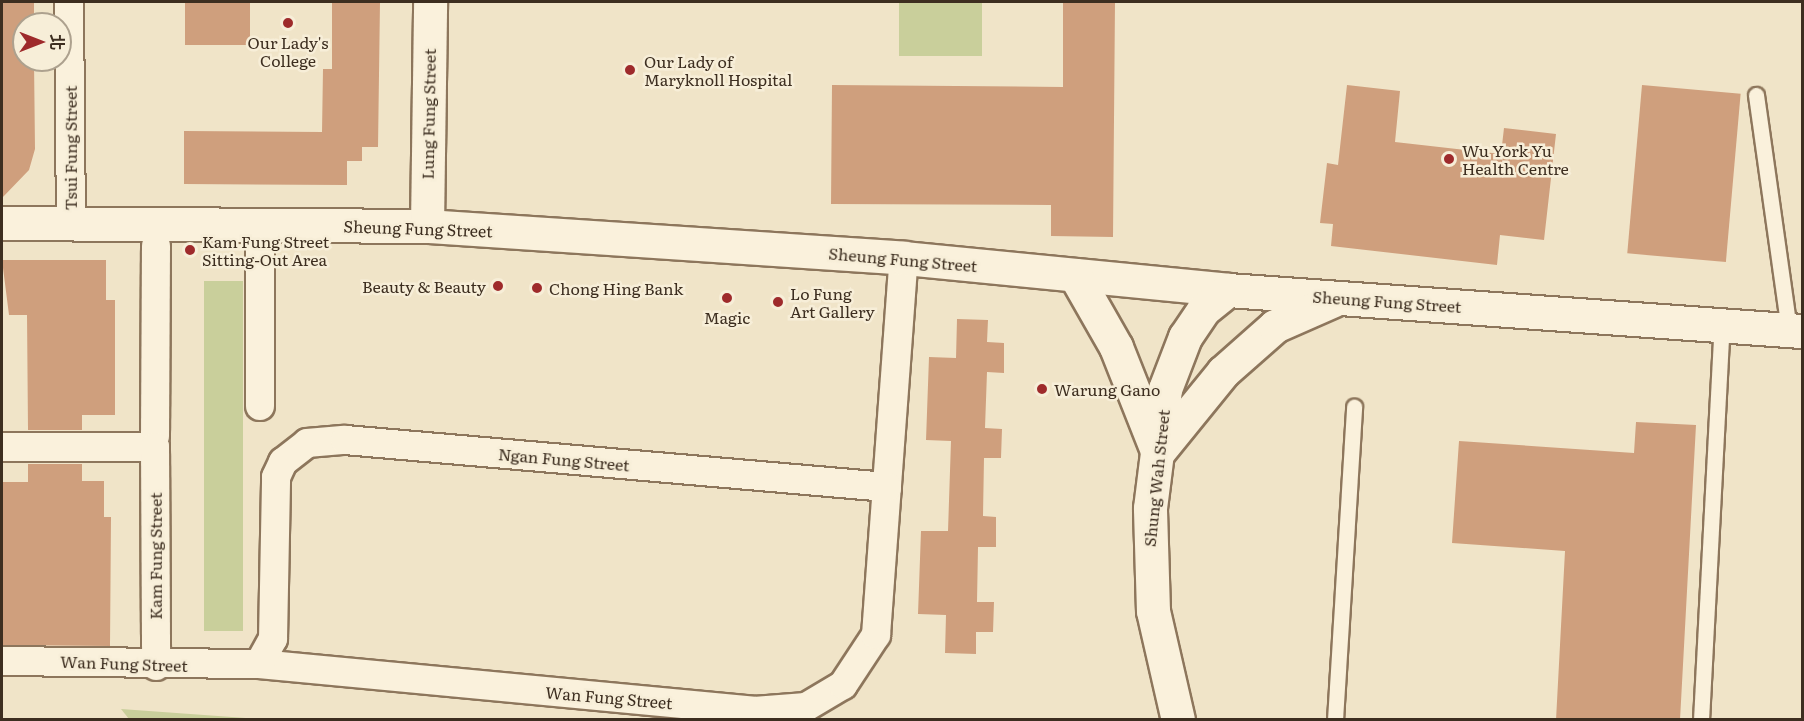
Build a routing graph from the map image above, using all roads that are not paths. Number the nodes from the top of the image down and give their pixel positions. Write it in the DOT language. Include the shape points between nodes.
graph roads {
  1 [pos="69,2"];
  2 [pos="430,2"];
  3 [pos="1756,95"];
  4 [pos="2,223"];
  5 [pos="71,223"];
  6 [pos="428,226"];
  7 [pos="156,246"];
  8 [pos="260,247"];
  9 [pos="904,258"];
  10 [pos="1075,275"];
  11 [pos="1228,290"];
  12 [pos="1338,298"];
  13 [pos="1722,324"];
  14 [pos="1796,331"];
  15 [pos="260,406"];
  16 [pos="1354,407"];
  17 [pos="154,441"];
  18 [pos="2,447"];
  19 [pos="1158,452"];
  20 [pos="887,487"];
  21 [pos="2,661"];
  22 [pos="259,664"];
  23 [pos="156,666"];
  24 [pos="1178,720"];
  25 [pos="1335,720"];
  26 [pos="1701,720"];
  1 -- 5 [label="street, Tsui Fung Street"];
  2 -- 6 [label="street, Lung Fung Street"];
  3 -- 14 [label="lane"];
  4 -- 5 [label="street, Sheung Fung Street"];
  5 -- 6 [label="street, Sheung Fung Street"];
  6 -- 9 [label="street, Sheung Fung Street"];
  7 -- 17 [label="street, Kam Fung Street"];
  8 -- 15 [label="street"];
  9 -- 10 [label="street, Sheung Fung Street"];
  9 -- 20 [label="street, Wan Fung Street"];
  10 -- 11 [label="street, Sheung Fung Street"];
  10 -- 19 [label="street" via="1116,347"];
  11 -- 12 [label="street, Sheung Fung Street"];
  11 -- 19 [label="street, Shung Wah Street" via="1203,310 1185,337 1165,389"];
  12 -- 13 [label="street, Sheung Fung Street"];
  12 -- 19 [label="street" via="1275,326 1223,372"];
  13 -- 14 [label="street, Sheung Fung Street"];
  13 -- 26 [label="lane"];
  16 -- 25 [label="lane"];
  17 -- 18 [label="street"];
  17 -- 23 [label="street, Kam Fung Street"];
  19 -- 24 [label="street, Shung Wah Street" via="1148,550 1153,610"];
  20 -- 22 [label="street, Wan Fung Street" via="876,635 843,685 806,707 754,711"];
  20 -- 22 [label="street, Ngan Fung Street" via="345,440 307,443 293,452 280,470 274,496 273,639"];
  21 -- 23 [label="street, Wan Fung Street"];
  22 -- 23 [label="street, Wan Fung Street"];
}
